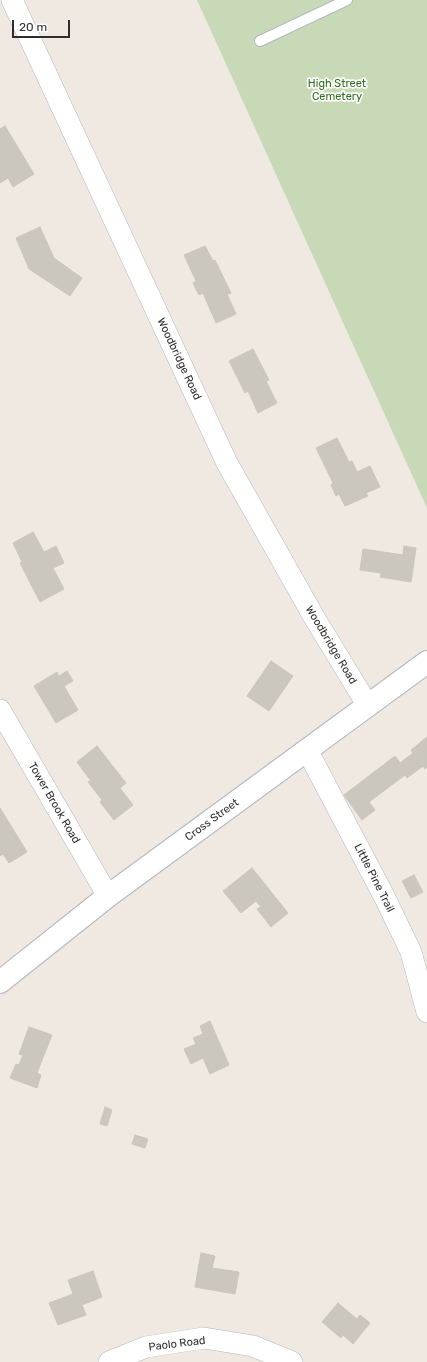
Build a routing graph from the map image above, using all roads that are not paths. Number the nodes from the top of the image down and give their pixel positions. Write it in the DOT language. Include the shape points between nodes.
graph roads {
  1 [pos="12,0"];
  2 [pos="347,0"];
  3 [pos="260,41"];
  4 [pos="427,662"];
  5 [pos="368,706"];
  6 [pos="0,710"];
  7 [pos="307,750"];
  8 [pos="108,896"];
  9 [pos="0,982"];
  10 [pos="427,1012"];
  11 [pos="109,1362"];
  12 [pos="292,1362"];
  1 -- 5 [label="street, Woodbridge Road" via="227,463 314,617"];
  2 -- 3 [label="lane"];
  4 -- 5 [label="street, Cross Street"];
  5 -- 7 [label="street, Cross Street"];
  6 -- 8 [label="street, Tower Brook Road"];
  7 -- 8 [label="street, Cross Street"];
  7 -- 10 [label="street, Little Pine Trail" via="411,952"];
  8 -- 9 [label="street, Cross Street"];
  11 -- 12 [label="street, Paolo Road" via="146,1347 204,1338 254,1346"];
}
